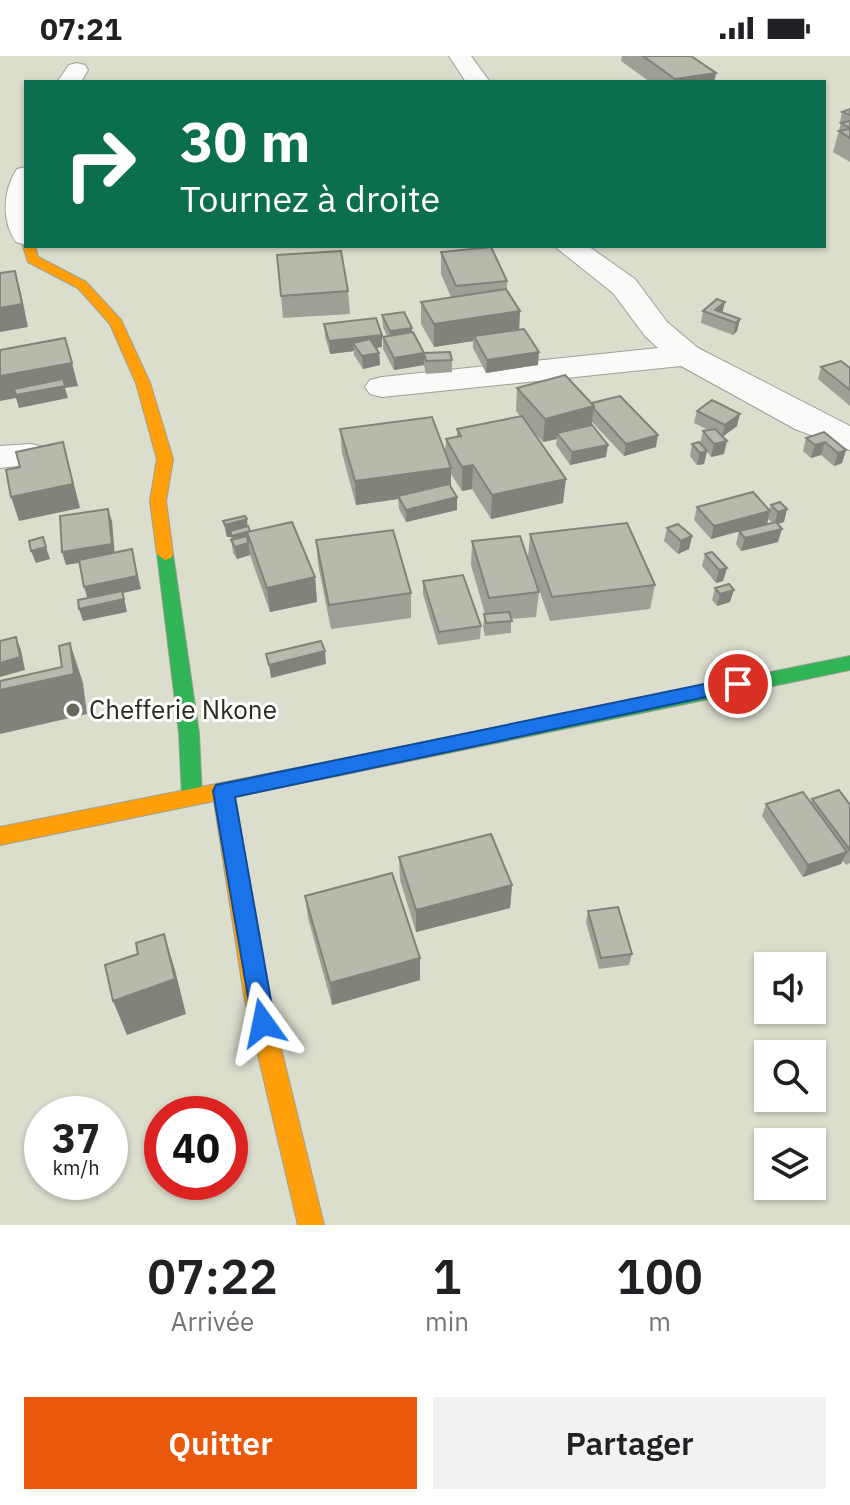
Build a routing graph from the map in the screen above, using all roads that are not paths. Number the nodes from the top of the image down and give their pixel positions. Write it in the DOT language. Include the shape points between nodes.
graph roads {
  1 [pos="460,56"];
  2 [pos="476,80"];
  3 [pos="24,183"];
  4 [pos="24,228"];
  5 [pos="29,248"];
  6 [pos="572,248"];
  7 [pos="686,355"];
  8 [pos="382,387"];
  9 [pos="850,439"];
  10 [pos="850,663"];
  11 [pos="223,791"];
  12 [pos="192,797"];
  13 [pos="0,836"];
  14 [pos="311,1225"];
  1 -- 2 [label="street"];
  3 -- 4 [label="street" via="18,206"];
  5 -- 12 [label="main road" via="32,259 82,285 116,323 143,383 165,459 158,501 189,733"];
  6 -- 7 [label="street" via="624,286 656,329"];
  7 -- 8 [label="street"];
  7 -- 9 [label="street"];
  10 -- 11 [label="main road"];
  11 -- 12 [label="main road"];
  11 -- 14 [label="main road" via="256,995"];
  12 -- 13 [label="main road"];
}
